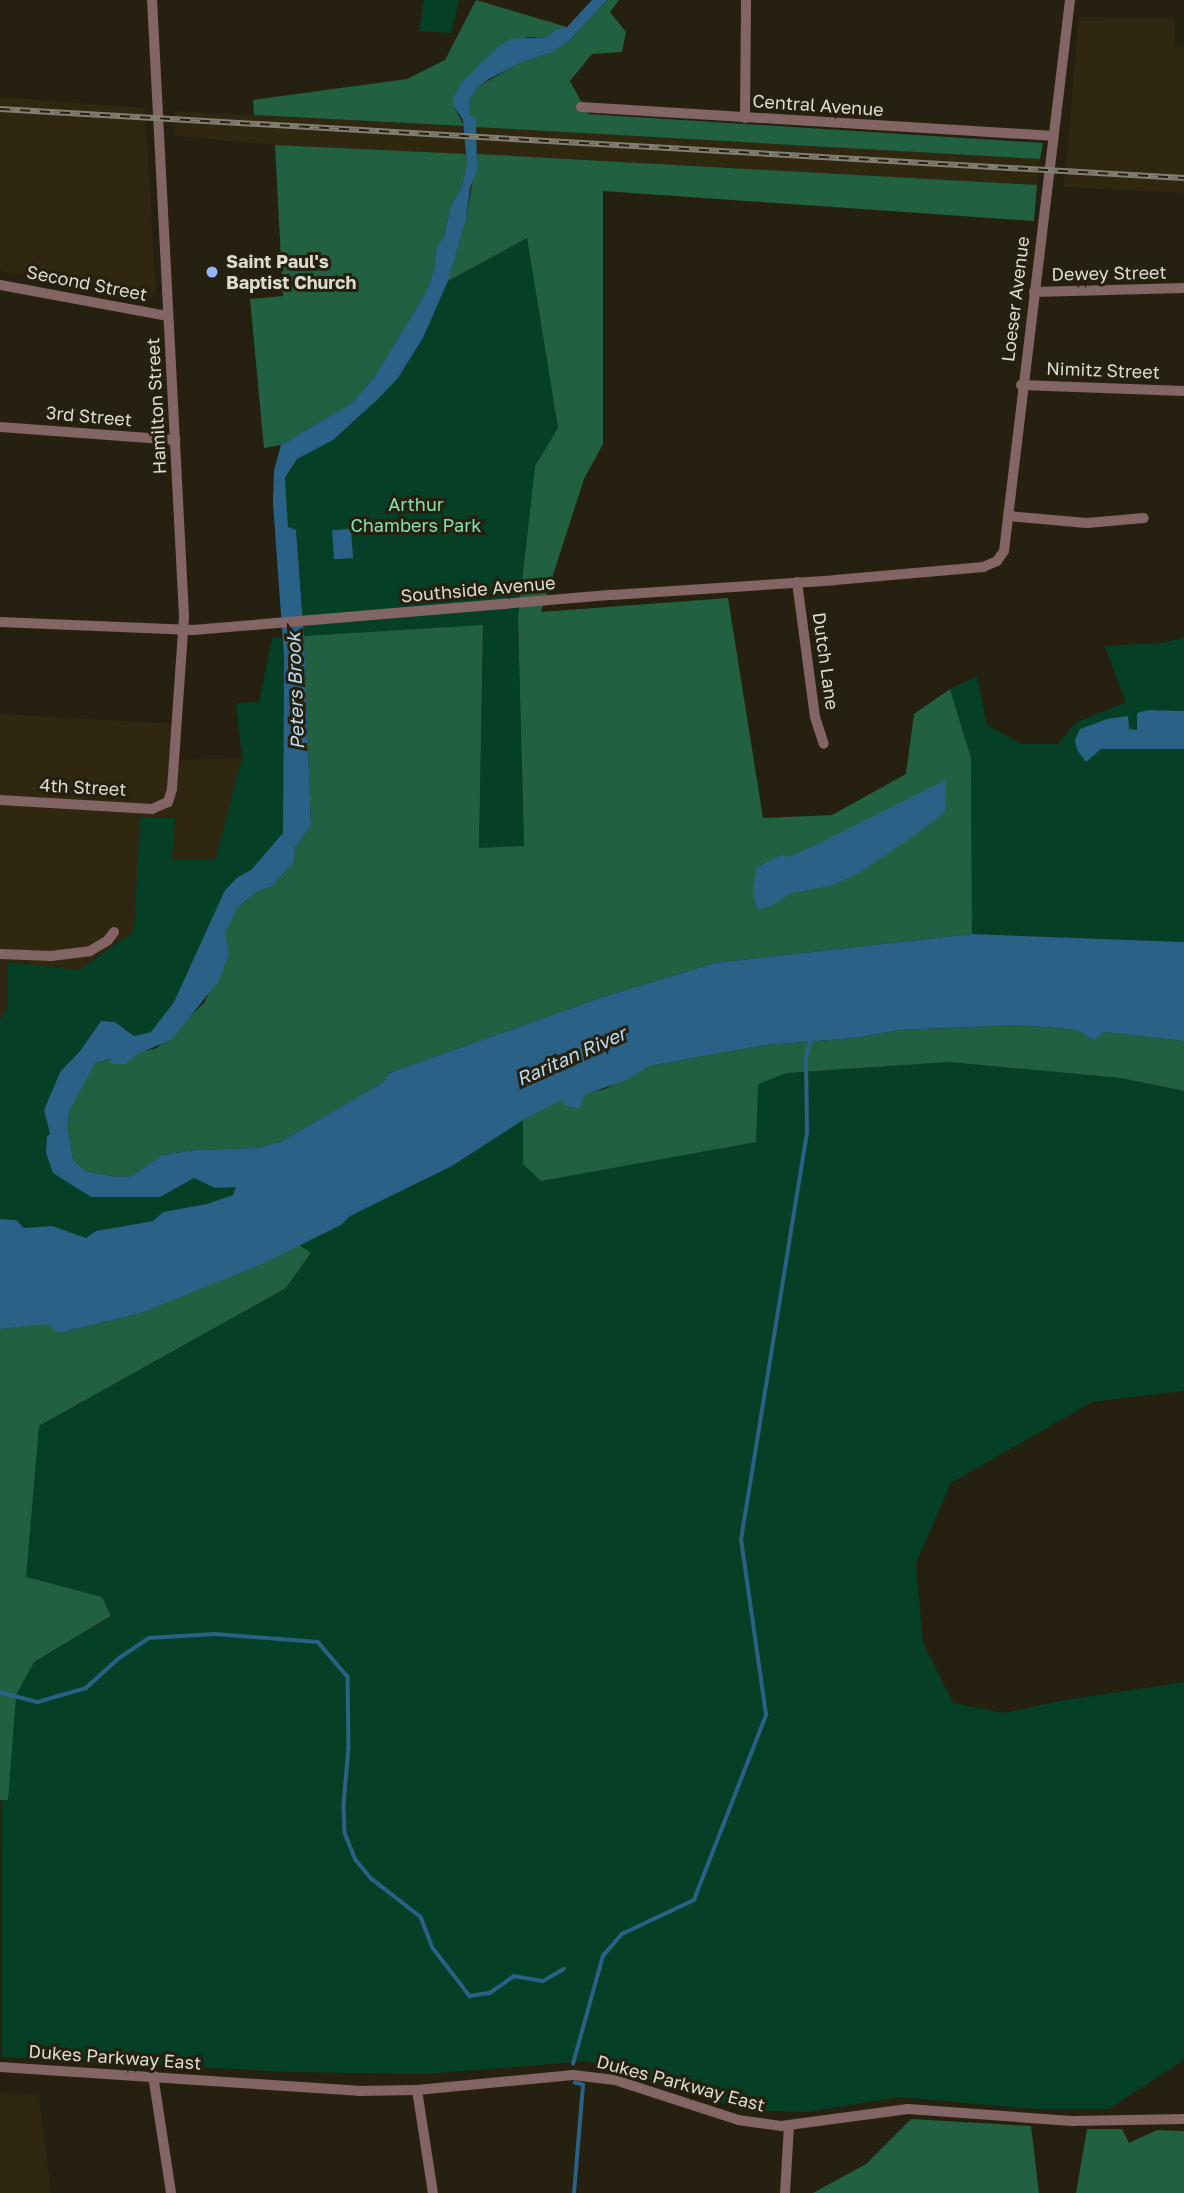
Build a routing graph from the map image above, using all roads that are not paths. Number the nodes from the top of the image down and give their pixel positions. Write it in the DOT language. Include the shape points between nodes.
graph roads {
  1 [pos="152,0"];
  2 [pos="746,0"];
  3 [pos="1070,0"];
  4 [pos="581,107"];
  5 [pos="745,118"];
  6 [pos="1053,136"];
  7 [pos="0,285"];
  8 [pos="1184,288"];
  9 [pos="1034,292"];
  10 [pos="168,316"];
  11 [pos="1021,384"];
  12 [pos="1184,391"];
  13 [pos="0,427"];
  14 [pos="176,440"];
  15 [pos="1008,516"];
  16 [pos="1144,518"];
  17 [pos="958,569"];
  18 [pos="797,582"];
  19 [pos="0,622"];
  20 [pos="183,631"];
  21 [pos="824,744"];
  22 [pos="0,800"];
  23 [pos="163,807"];
  24 [pos="114,932"];
  25 [pos="0,954"];
  26 [pos="0,2067"];
  27 [pos="153,2075"];
  28 [pos="417,2090"];
  29 [pos="1184,2119"];
  30 [pos="789,2126"];
  31 [pos="170,2193"];
  32 [pos="433,2193"];
  33 [pos="785,2193"];
  1 -- 10 [label="street, Hamilton Street"];
  2 -- 5 [label="street"];
  3 -- 6 [label="street, Loeser Avenue"];
  4 -- 5 [label="street, Central Avenue"];
  5 -- 6 [label="street, Central Avenue"];
  6 -- 9 [label="street, Loeser Avenue"];
  7 -- 10 [label="street, Second Street"];
  8 -- 9 [label="street, Dewey Street"];
  9 -- 11 [label="street, Loeser Avenue"];
  10 -- 14 [label="street, Hamilton Street"];
  11 -- 12 [label="street, Nimitz Street"];
  11 -- 15 [label="street, Loeser Avenue"];
  13 -- 14 [label="street, 3rd Street"];
  14 -- 20 [label="street, Hamilton Street"];
  15 -- 16 [label="street" via="1087,523"];
  15 -- 17 [label="street, Loeser Avenue" via="1004,551 997,561"];
  17 -- 18 [label="street, Southside Avenue"];
  18 -- 20 [label="street, Southside Avenue"];
  18 -- 21 [label="street, Dutch Lane" via="815,716"];
  19 -- 20 [label="street, Southside Avenue"];
  20 -- 23 [label="street, Hamilton Street" via="172,789"];
  22 -- 23 [label="street, 4th Street"];
  24 -- 25 [label="street" via="90,951 51,956"];
  26 -- 27 [label="street, Dukes Parkway East"];
  27 -- 28 [label="street, Dukes Parkway East" via="296,2088"];
  27 -- 31 [label="street"];
  28 -- 30 [label="street, Dukes Parkway East" via="553,2076 595,2077 738,2120"];
  28 -- 32 [label="street"];
  29 -- 30 [label="street, Dukes Parkway East" via="1072,2121 908,2109"];
  30 -- 33 [label="street"];
}
